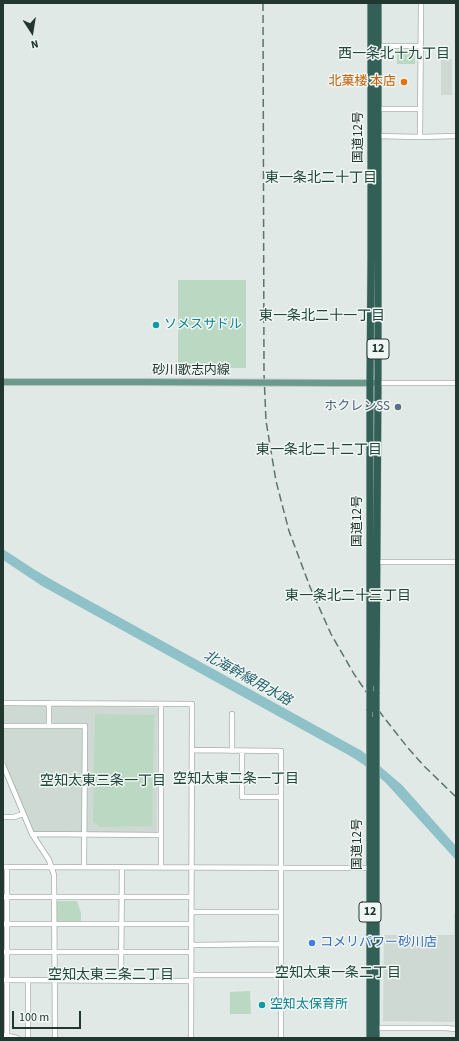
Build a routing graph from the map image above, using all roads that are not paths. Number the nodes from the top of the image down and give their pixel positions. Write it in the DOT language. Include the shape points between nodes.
graph roads {
  1 [pos="371,3"];
  2 [pos="378,3"];
  3 [pos="421,3"];
  4 [pos="374,46"];
  5 [pos="420,46"];
  6 [pos="375,109"];
  7 [pos="420,109"];
  8 [pos="375,136"];
  9 [pos="456,136"];
  10 [pos="420,137"];
  11 [pos="3,382"];
  12 [pos="370,383"];
  13 [pos="378,383"];
  14 [pos="456,384"];
  15 [pos="377,562"];
  16 [pos="456,562"];
  17 [pos="3,703"];
  18 [pos="49,703"];
  19 [pos="161,704"];
  20 [pos="232,714"];
  21 [pos="3,726"];
  22 [pos="49,726"];
  23 [pos="192,750"];
  24 [pos="232,751"];
  25 [pos="242,751"];
  26 [pos="373,752"];
  27 [pos="3,765"];
  28 [pos="5,777"];
  29 [pos="281,797"];
  30 [pos="23,814"];
  31 [pos="3,817"];
  32 [pos="32,834"];
  33 [pos="84,835"];
  34 [pos="160,835"];
  35 [pos="5,867"];
  36 [pos="52,867"];
  37 [pos="84,867"];
  38 [pos="122,867"];
  39 [pos="161,867"];
  40 [pos="192,868"];
  41 [pos="281,868"];
  42 [pos="373,868"];
  43 [pos="5,897"];
  44 [pos="55,897"];
  45 [pos="121,897"];
  46 [pos="191,897"];
  47 [pos="191,912"];
  48 [pos="281,912"];
  49 [pos="5,924"];
  50 [pos="55,924"];
  51 [pos="121,924"];
  52 [pos="191,924"];
  53 [pos="281,944"];
  54 [pos="191,945"];
  55 [pos="5,952"];
  56 [pos="55,952"];
  57 [pos="122,952"];
  58 [pos="191,952"];
  59 [pos="191,975"];
  60 [pos="281,975"];
  61 [pos="5,980"];
  62 [pos="28,980"];
  63 [pos="55,980"];
  64 [pos="121,980"];
  65 [pos="191,981"];
  66 [pos="5,1008"];
  67 [pos="373,1028"];
  68 [pos="456,1029"];
  69 [pos="5,1035"];
  70 [pos="17,1038"];
  71 [pos="28,1038"];
  72 [pos="55,1038"];
  73 [pos="191,1038"];
  74 [pos="281,1038"];
  75 [pos="370,1038"];
  76 [pos="376,1038"];
  1 -- 4 [label="highway, 国道12号 / 12"];
  2 -- 4 [label="highway, 国道12号 / 12"];
  3 -- 5 [label="street"];
  4 -- 5 [label="street"];
  4 -- 6 [label="highway, 国道12号 / 12"];
  5 -- 7 [label="street"];
  6 -- 7 [label="street"];
  6 -- 8 [label="highway, 国道12号 / 12"];
  7 -- 10 [label="street"];
  8 -- 10 [label="street"];
  8 -- 12 [label="highway, 国道12号 / 12"];
  8 -- 13 [label="highway, 国道12号 / 12"];
  9 -- 10 [label="street"];
  11 -- 12 [label="main road, 砂川歌志内線, bridge"];
  12 -- 13 [label="main road, 砂川歌志内線"];
  12 -- 26 [label="highway, 国道12号 / 12, bridge" via="370,709"];
  13 -- 14 [label="street"];
  13 -- 15 [label="highway, 国道12号 / 12"];
  15 -- 16 [label="street"];
  15 -- 26 [label="highway, 国道12号 / 12, bridge" via="376,717"];
  17 -- 18 [label="street"];
  18 -- 19 [label="street"];
  18 -- 22 [label="street"];
  19 -- 23 [label="street" via="192,704"];
  19 -- 34 [label="street"];
  20 -- 24 [label="street"];
  21 -- 22 [label="street"];
  22 -- 33 [label="street" via="85,726"];
  23 -- 24 [label="street"];
  23 -- 40 [label="street"];
  24 -- 25 [label="street"];
  25 -- 29 [label="street" via="242,797"];
  25 -- 29 [label="street" via="282,751"];
  26 -- 42 [label="highway, 国道12号 / 12"];
  27 -- 28 [label="street"];
  28 -- 30 [label="street"];
  29 -- 41 [label="street"];
  30 -- 31 [label="street"];
  30 -- 32 [label="street"];
  32 -- 33 [label="street"];
  32 -- 36 [label="street"];
  33 -- 34 [label="street"];
  33 -- 37 [label="street"];
  34 -- 39 [label="street"];
  35 -- 36 [label="street"];
  35 -- 43 [label="street"];
  36 -- 37 [label="street"];
  36 -- 44 [label="street"];
  37 -- 38 [label="street"];
  38 -- 39 [label="street"];
  38 -- 45 [label="street"];
  39 -- 40 [label="street"];
  40 -- 41 [label="street"];
  40 -- 46 [label="street"];
  41 -- 42 [label="street"];
  41 -- 48 [label="street"];
  42 -- 67 [label="highway, 国道12号 / 12"];
  43 -- 44 [label="street"];
  43 -- 49 [label="street"];
  44 -- 45 [label="street"];
  44 -- 50 [label="street"];
  45 -- 46 [label="street"];
  45 -- 51 [label="street"];
  46 -- 47 [label="street"];
  47 -- 48 [label="street"];
  47 -- 52 [label="street"];
  48 -- 53 [label="street"];
  49 -- 50 [label="street"];
  49 -- 55 [label="street"];
  50 -- 51 [label="street"];
  50 -- 56 [label="street"];
  51 -- 52 [label="street"];
  51 -- 57 [label="street"];
  52 -- 54 [label="street"];
  53 -- 54 [label="street"];
  53 -- 60 [label="street"];
  54 -- 58 [label="street"];
  55 -- 56 [label="street"];
  55 -- 61 [label="street"];
  56 -- 57 [label="street"];
  56 -- 63 [label="street"];
  57 -- 58 [label="street"];
  57 -- 64 [label="street"];
  58 -- 59 [label="street"];
  59 -- 60 [label="street"];
  59 -- 65 [label="street"];
  60 -- 74 [label="street"];
  61 -- 62 [label="street"];
  61 -- 66 [label="street"];
  62 -- 63 [label="street"];
  62 -- 71 [label="street"];
  63 -- 64 [label="street"];
  63 -- 72 [label="street"];
  64 -- 65 [label="street"];
  65 -- 73 [label="street"];
  66 -- 69 [label="street"];
  67 -- 68 [label="street"];
  67 -- 75 [label="highway, 国道12号 / 12"];
  67 -- 76 [label="highway, 国道12号 / 12"];
  69 -- 70 [label="street"];
}
